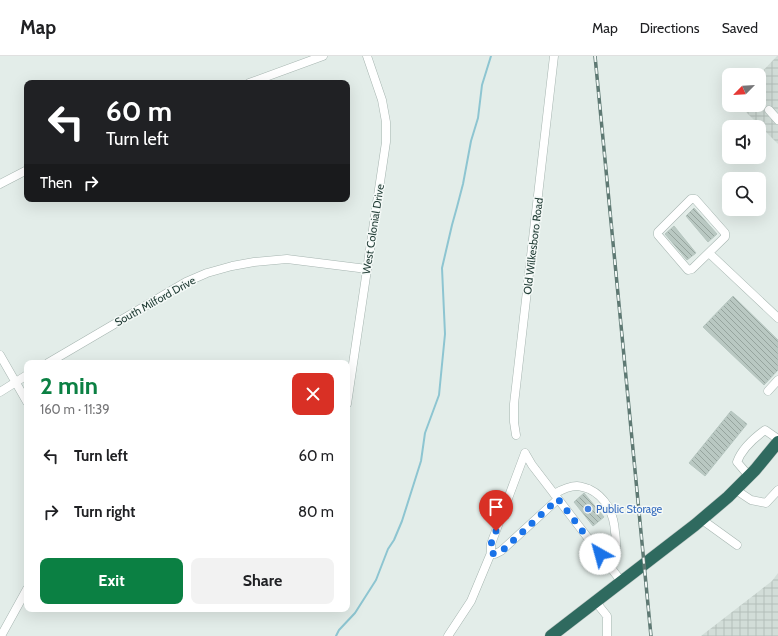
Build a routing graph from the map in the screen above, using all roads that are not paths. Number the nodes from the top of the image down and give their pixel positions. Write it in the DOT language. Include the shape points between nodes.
graph roads {
  1 [pos="323,56"];
  2 [pos="367,56"];
  3 [pos="554,56"];
  4 [pos="257,80"];
  5 [pos="769,110"];
  6 [pos="778,120"];
  7 [pos="24,172"];
  8 [pos="0,184"];
  9 [pos="709,253"];
  10 [pos="367,269"];
  11 [pos="778,318"];
  12 [pos="0,355"];
  13 [pos="53,360"];
  14 [pos="24,377"];
  15 [pos="778,380"];
  16 [pos="16,382"];
  17 [pos="350,384"];
  18 [pos="768,391"];
  19 [pos="0,392"];
  20 [pos="24,397"];
  21 [pos="516,435"];
  22 [pos="778,439"];
  23 [pos="778,442"];
  24 [pos="749,476"];
  25 [pos="736,490"];
  26 [pos="778,490"];
  27 [pos="556,496"];
  28 [pos="701,519"];
  29 [pos="737,545"];
  30 [pos="491,553"];
  31 [pos="608,564"];
  32 [pos="621,581"];
  33 [pos="24,594"];
  34 [pos="595,601"];
  35 [pos="1,636"];
  36 [pos="448,636"];
  37 [pos="551,636"];
  38 [pos="607,636"];
  1 -- 4 [label="street"];
  2 -- 10 [label="street, West Colonial Drive" via="382,100 386,122 386,142"];
  3 -- 21 [label="street, Old Wilkesboro Road" via="514,404"];
  5 -- 6 [label="street"];
  7 -- 8 [label="street"];
  9 -- 9 [label="street" via="688,270 658,236 658,232 691,199 694,199 725,232 725,237"];
  9 -- 11 [label="street"];
  10 -- 13 [label="street, South Milford Drive" via="287,259 254,262 207,273 186,282"];
  10 -- 17 [label="street, West Colonial Drive"];
  12 -- 16 [label="street"];
  14 -- 16 [label="street"];
  15 -- 18 [label="street"];
  16 -- 19 [label="street"];
  16 -- 20 [label="street"];
  22 -- 24 [label="street" via="765,430 740,454 737,462"];
  23 -- 24 [label="highway"];
  24 -- 25 [label="highway"];
  25 -- 26 [label="street" via="751,500 766,503"];
  25 -- 28 [label="highway"];
  27 -- 30 [label="street" via="502,551"];
  27 -- 30 [label="street" via="525,453 491,544"];
  27 -- 31 [label="street"];
  27 -- 31 [label="street" via="566,488 580,486 595,492 610,509 615,527 616,547"];
  28 -- 29 [label="street"];
  28 -- 32 [label="highway"];
  30 -- 36 [label="street" via="471,601"];
  31 -- 32 [label="street"];
  32 -- 34 [label="highway"];
  33 -- 35 [label="street"];
  34 -- 37 [label="highway"];
  34 -- 38 [label="street" via="607,616"];
}
